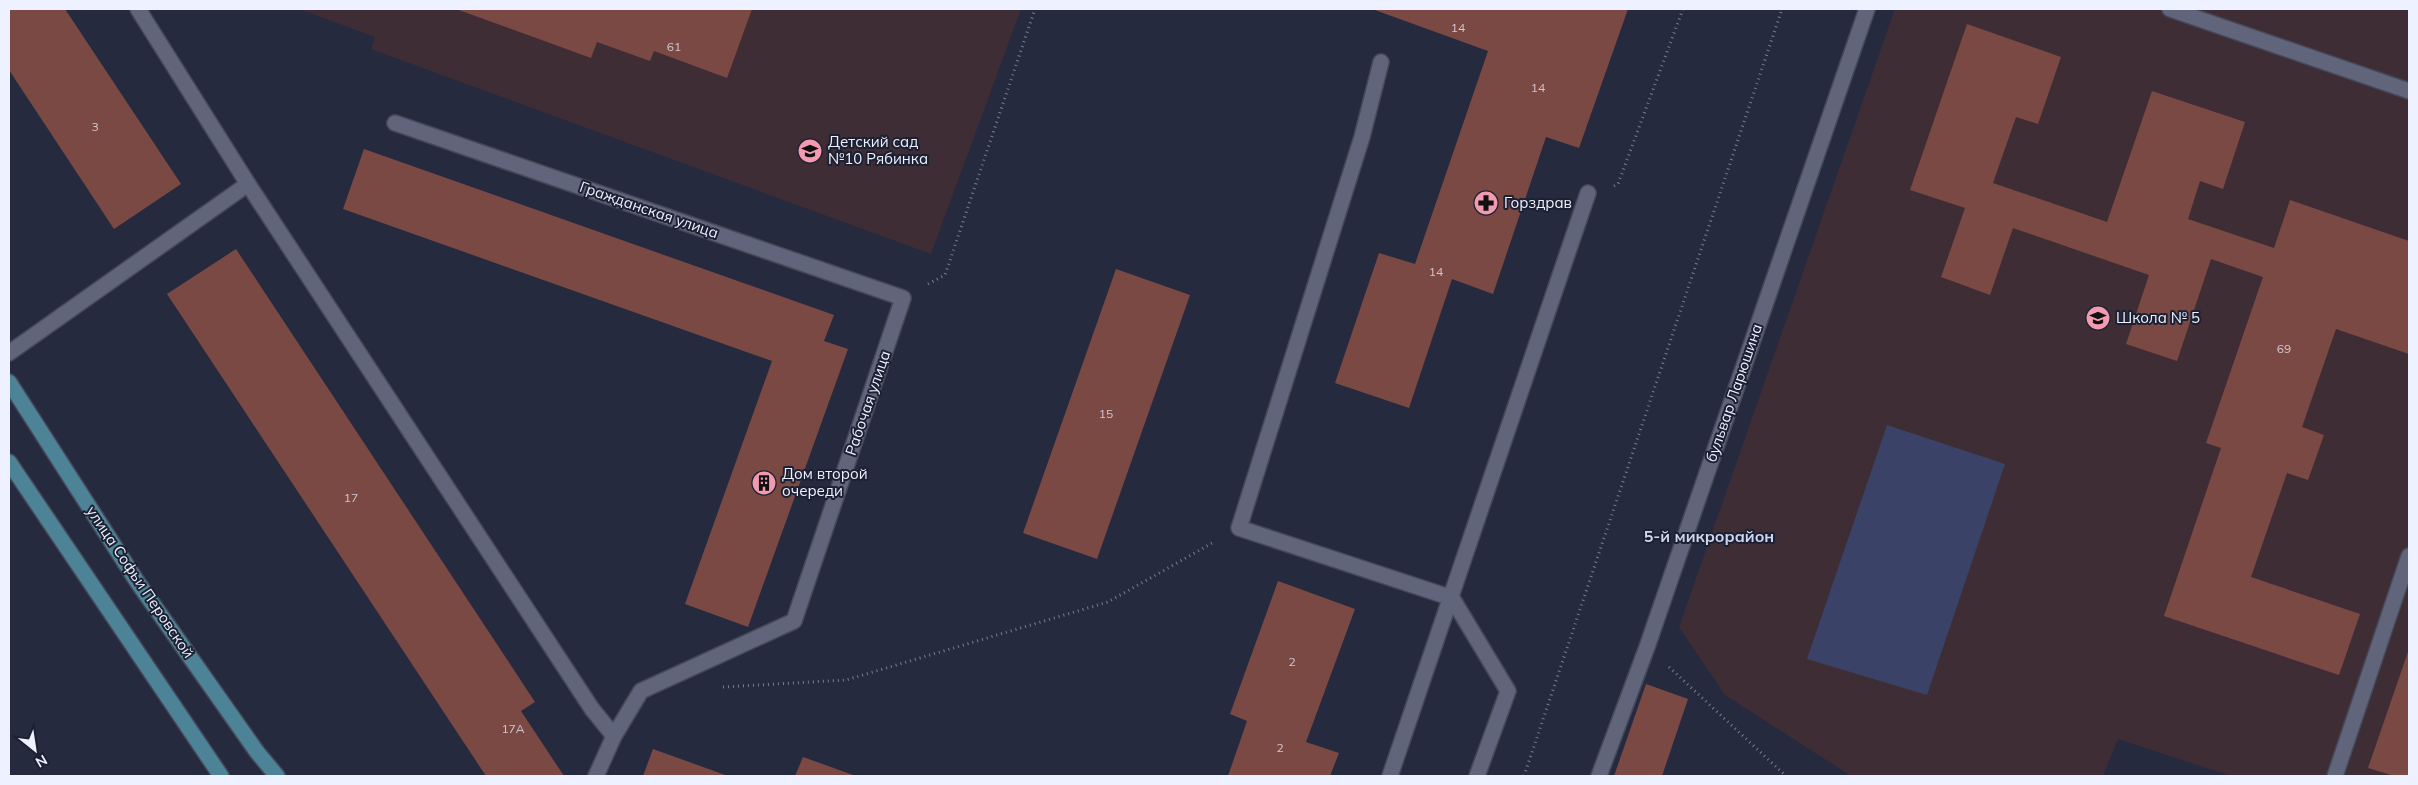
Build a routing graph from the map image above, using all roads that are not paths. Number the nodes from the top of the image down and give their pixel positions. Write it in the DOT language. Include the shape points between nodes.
graph roads {
  1 [pos="138,9"];
  2 [pos="1868,9"];
  3 [pos="2170,9"];
  4 [pos="1381,62"];
  5 [pos="2409,91"];
  6 [pos="395,123"];
  7 [pos="248,184"];
  8 [pos="1588,193"];
  9 [pos="904,298"];
  10 [pos="9,353"];
  11 [pos="9,382"];
  12 [pos="9,462"];
  13 [pos="2409,556"];
  14 [pos="1452,598"];
  15 [pos="614,736"];
  16 [pos="218,776"];
  17 [pos="277,776"];
  18 [pos="596,776"];
  19 [pos="1390,776"];
  20 [pos="1477,776"];
  21 [pos="1599,776"];
  22 [pos="2335,776"];
  1 -- 7 [label="street"];
  2 -- 21 [label="street, бульвар Ларюшина"];
  3 -- 5 [label="street"];
  4 -- 14 [label="street" via="1362,137 1238,528"];
  6 -- 9 [label="street, Гражданская улица"];
  7 -- 10 [label="street"];
  7 -- 15 [label="street" via="592,709"];
  8 -- 14 [label="street"];
  9 -- 15 [label="street, Рабочая улица" via="794,621 641,691"];
  11 -- 17 [label="street, улица Софьи Перовской" via="138,583"];
  12 -- 16 [label="street"];
  13 -- 22 [label="street"];
  14 -- 19 [label="street"];
  14 -- 20 [label="street" via="1508,691"];
  15 -- 18 [label="street"];
}
